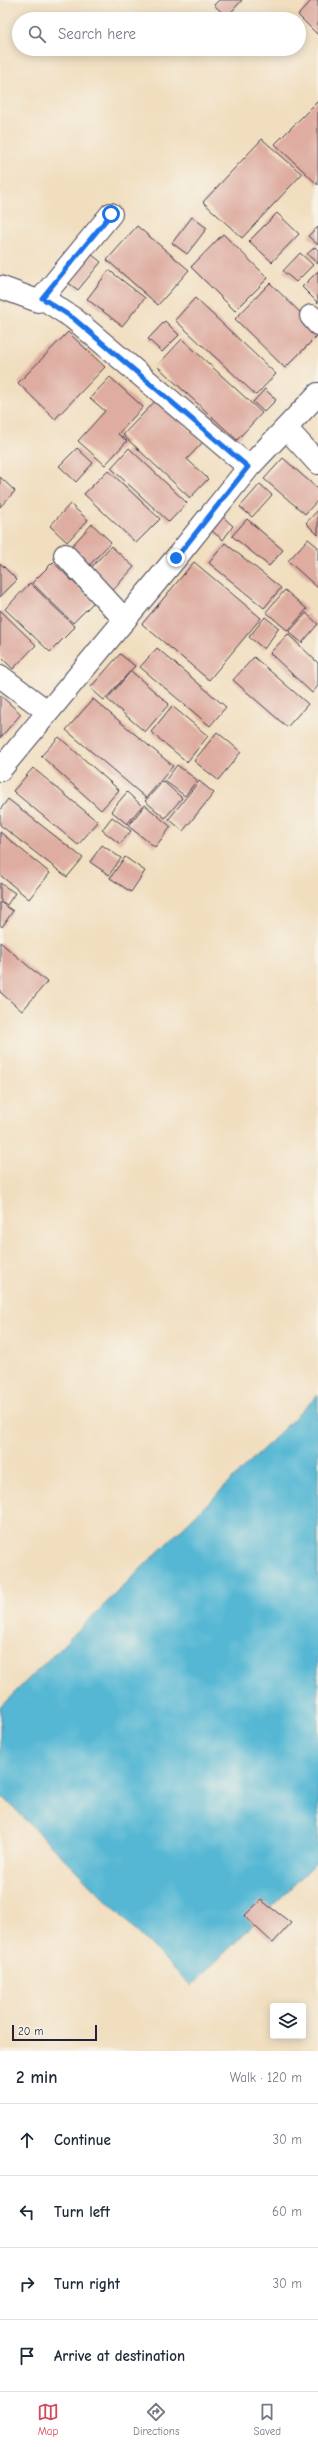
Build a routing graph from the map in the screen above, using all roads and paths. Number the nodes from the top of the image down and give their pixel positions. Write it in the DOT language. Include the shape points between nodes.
graph roads {
  1 [pos="111,214"];
  2 [pos="0,287"];
  3 [pos="42,298"];
  4 [pos="318,394"];
  5 [pos="286,428"];
  6 [pos="318,463"];
  7 [pos="248,467"];
  8 [pos="65,555"];
  9 [pos="125,620"];
  10 [pos="0,676"];
  11 [pos="48,712"];
  12 [pos="0,770"];
  1 -- 3 [label="street"];
  2 -- 3 [label="street" via="38,301"];
  3 -- 7 [label="street" via="73,318"];
  4 -- 5 [label="street"];
  5 -- 6 [label="street"];
  5 -- 7 [label="street"];
  7 -- 9 [label="street"];
  8 -- 9 [label="street"];
  9 -- 11 [label="street"];
  10 -- 11 [label="street"];
  11 -- 12 [label="street"];
}
